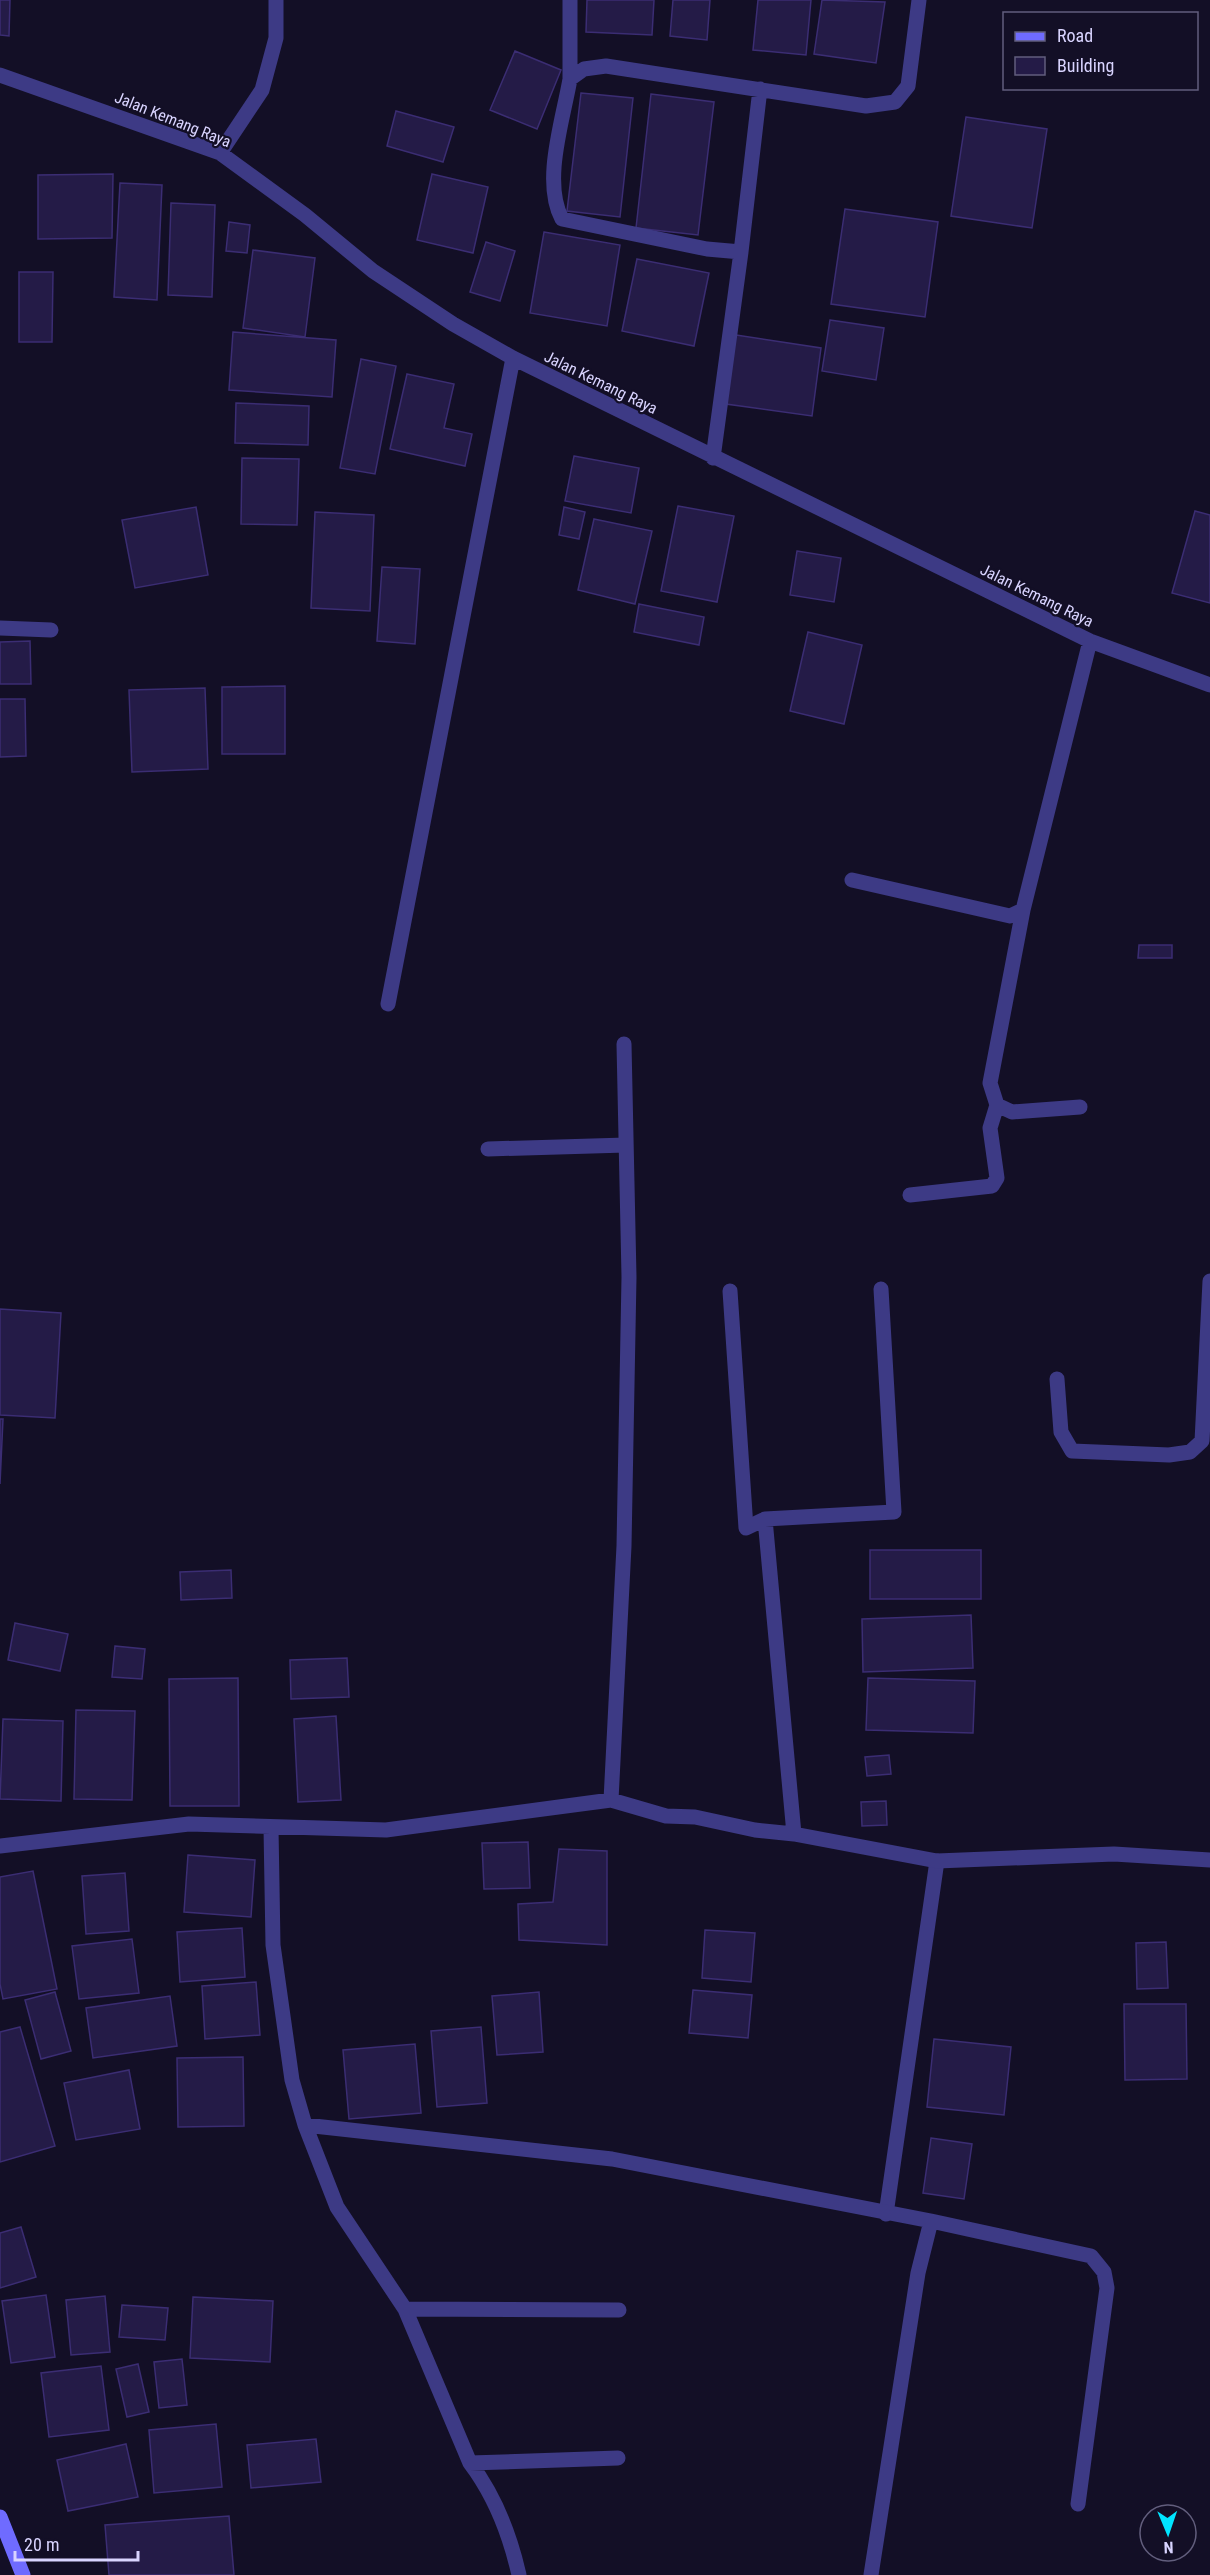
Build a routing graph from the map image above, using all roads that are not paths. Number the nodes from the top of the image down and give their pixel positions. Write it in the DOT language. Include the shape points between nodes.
graph roads {
  1 [pos="276,0"];
  2 [pos="570,0"];
  3 [pos="919,0"];
  4 [pos="0,75"];
  5 [pos="570,79"];
  6 [pos="759,89"];
  7 [pos="220,153"];
  8 [pos="741,252"];
  9 [pos="513,358"];
  10 [pos="714,458"];
  11 [pos="0,628"];
  12 [pos="51,630"];
  13 [pos="1090,641"];
  14 [pos="1210,685"];
  15 [pos="852,880"];
  16 [pos="1023,910"];
  17 [pos="388,1004"];
  18 [pos="624,1044"];
  19 [pos="997,1105"];
  20 [pos="1080,1107"];
  21 [pos="626,1145"];
  22 [pos="488,1149"];
  23 [pos="910,1195"];
  24 [pos="1210,1281"];
  25 [pos="881,1289"];
  26 [pos="730,1291"];
  27 [pos="1057,1379"];
  28 [pos="765,1519"];
  29 [pos="611,1800"];
  30 [pos="271,1828"];
  31 [pos="794,1834"];
  32 [pos="0,1846"];
  33 [pos="1210,1860"];
  34 [pos="937,1861"];
  35 [pos="305,2125"];
  36 [pos="886,2214"];
  37 [pos="932,2221"];
  38 [pos="405,2309"];
  39 [pos="619,2310"];
  40 [pos="618,2458"];
  41 [pos="470,2463"];
  42 [pos="1078,2504"];
  43 [pos="0,2517"];
  44 [pos="6,2546"];
  45 [pos="23,2575"];
  46 [pos="519,2575"];
  47 [pos="871,2575"];
  1 -- 7 [label="street" via="276,38 262,90"];
  2 -- 5 [label="street"];
  3 -- 6 [label="street" via="908,86 895,102 866,106"];
  4 -- 7 [label="street, Jalan Kemang Raya"];
  5 -- 6 [label="street" via="584,69 606,66"];
  5 -- 8 [label="street" via="552,184 554,204 562,219 707,249"];
  6 -- 8 [label="street"];
  7 -- 9 [label="street, Jalan Kemang Raya" via="373,271"];
  8 -- 10 [label="street"];
  9 -- 10 [label="street, Jalan Kemang Raya"];
  9 -- 17 [label="street"];
  10 -- 13 [label="street, Jalan Kemang Raya"];
  11 -- 12 [label="street"];
  13 -- 14 [label="street, Jalan Kemang Raya"];
  13 -- 16 [label="street"];
  15 -- 16 [label="street" via="1010,916"];
  16 -- 19 [label="street" via="990,1083"];
  18 -- 21 [label="street"];
  19 -- 20 [label="street" via="1012,1112"];
  19 -- 23 [label="street" via="990,1128 996,1178 992,1186"];
  21 -- 22 [label="street"];
  21 -- 29 [label="street" via="629,1277 624,1534"];
  24 -- 27 [label="street" via="1202,1441 1190,1452 1169,1455 1072,1451 1061,1432"];
  25 -- 28 [label="street" via="894,1512"];
  26 -- 28 [label="street" via="746,1528"];
  28 -- 31 [label="street"];
  29 -- 30 [label="street" via="386,1830"];
  29 -- 31 [label="street" via="666,1816 695,1817"];
  30 -- 32 [label="street" via="189,1824"];
  30 -- 35 [label="street" via="273,1945 292,2080"];
  31 -- 34 [label="street"];
  33 -- 34 [label="street" via="1113,1854"];
  34 -- 36 [label="street"];
  35 -- 36 [label="street" via="612,2160"];
  35 -- 38 [label="street" via="337,2207"];
  36 -- 37 [label="street"];
  37 -- 42 [label="street" via="1091,2256 1104,2272 1107,2288"];
  37 -- 47 [label="street" via="918,2273"];
  38 -- 39 [label="street"];
  38 -- 41 [label="street"];
  40 -- 41 [label="street"];
  41 -- 46 [label="street" via="484,2481 511,2539"];
  43 -- 44 [label="street"];
  44 -- 45 [label="street"];
}
